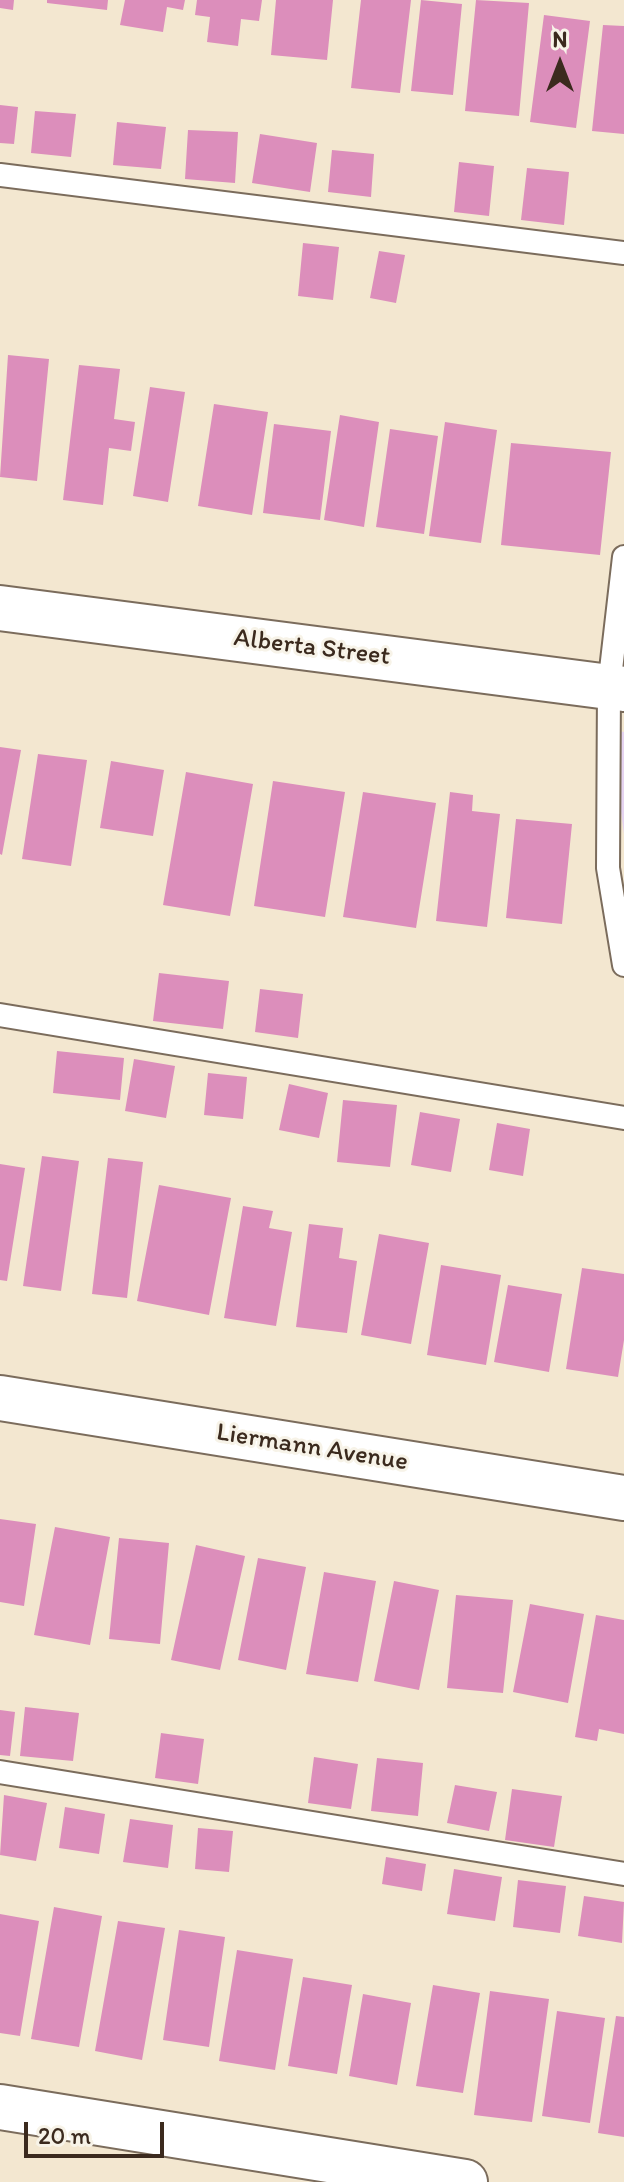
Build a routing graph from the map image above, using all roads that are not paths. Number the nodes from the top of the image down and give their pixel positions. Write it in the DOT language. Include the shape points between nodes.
graph roads {
  1 [pos="0,175"];
  2 [pos="624,253"];
  3 [pos="624,557"];
  4 [pos="0,608"];
  5 [pos="617,688"];
  6 [pos="624,965"];
  7 [pos="0,1015"];
  8 [pos="624,1118"];
  9 [pos="0,1398"];
  10 [pos="624,1498"];
  11 [pos="0,1772"];
  12 [pos="624,1874"];
  13 [pos="0,2107"];
  14 [pos="465,2182"];
  1 -- 2 [label="lane"];
  3 -- 5 [label="lane"];
  4 -- 5 [label="street, Alberta Street"];
  5 -- 6 [label="lane" via="608,868"];
  7 -- 8 [label="lane"];
  9 -- 10 [label="street, Liermann Avenue"];
  11 -- 12 [label="lane"];
  13 -- 14 [label="street"];
}
